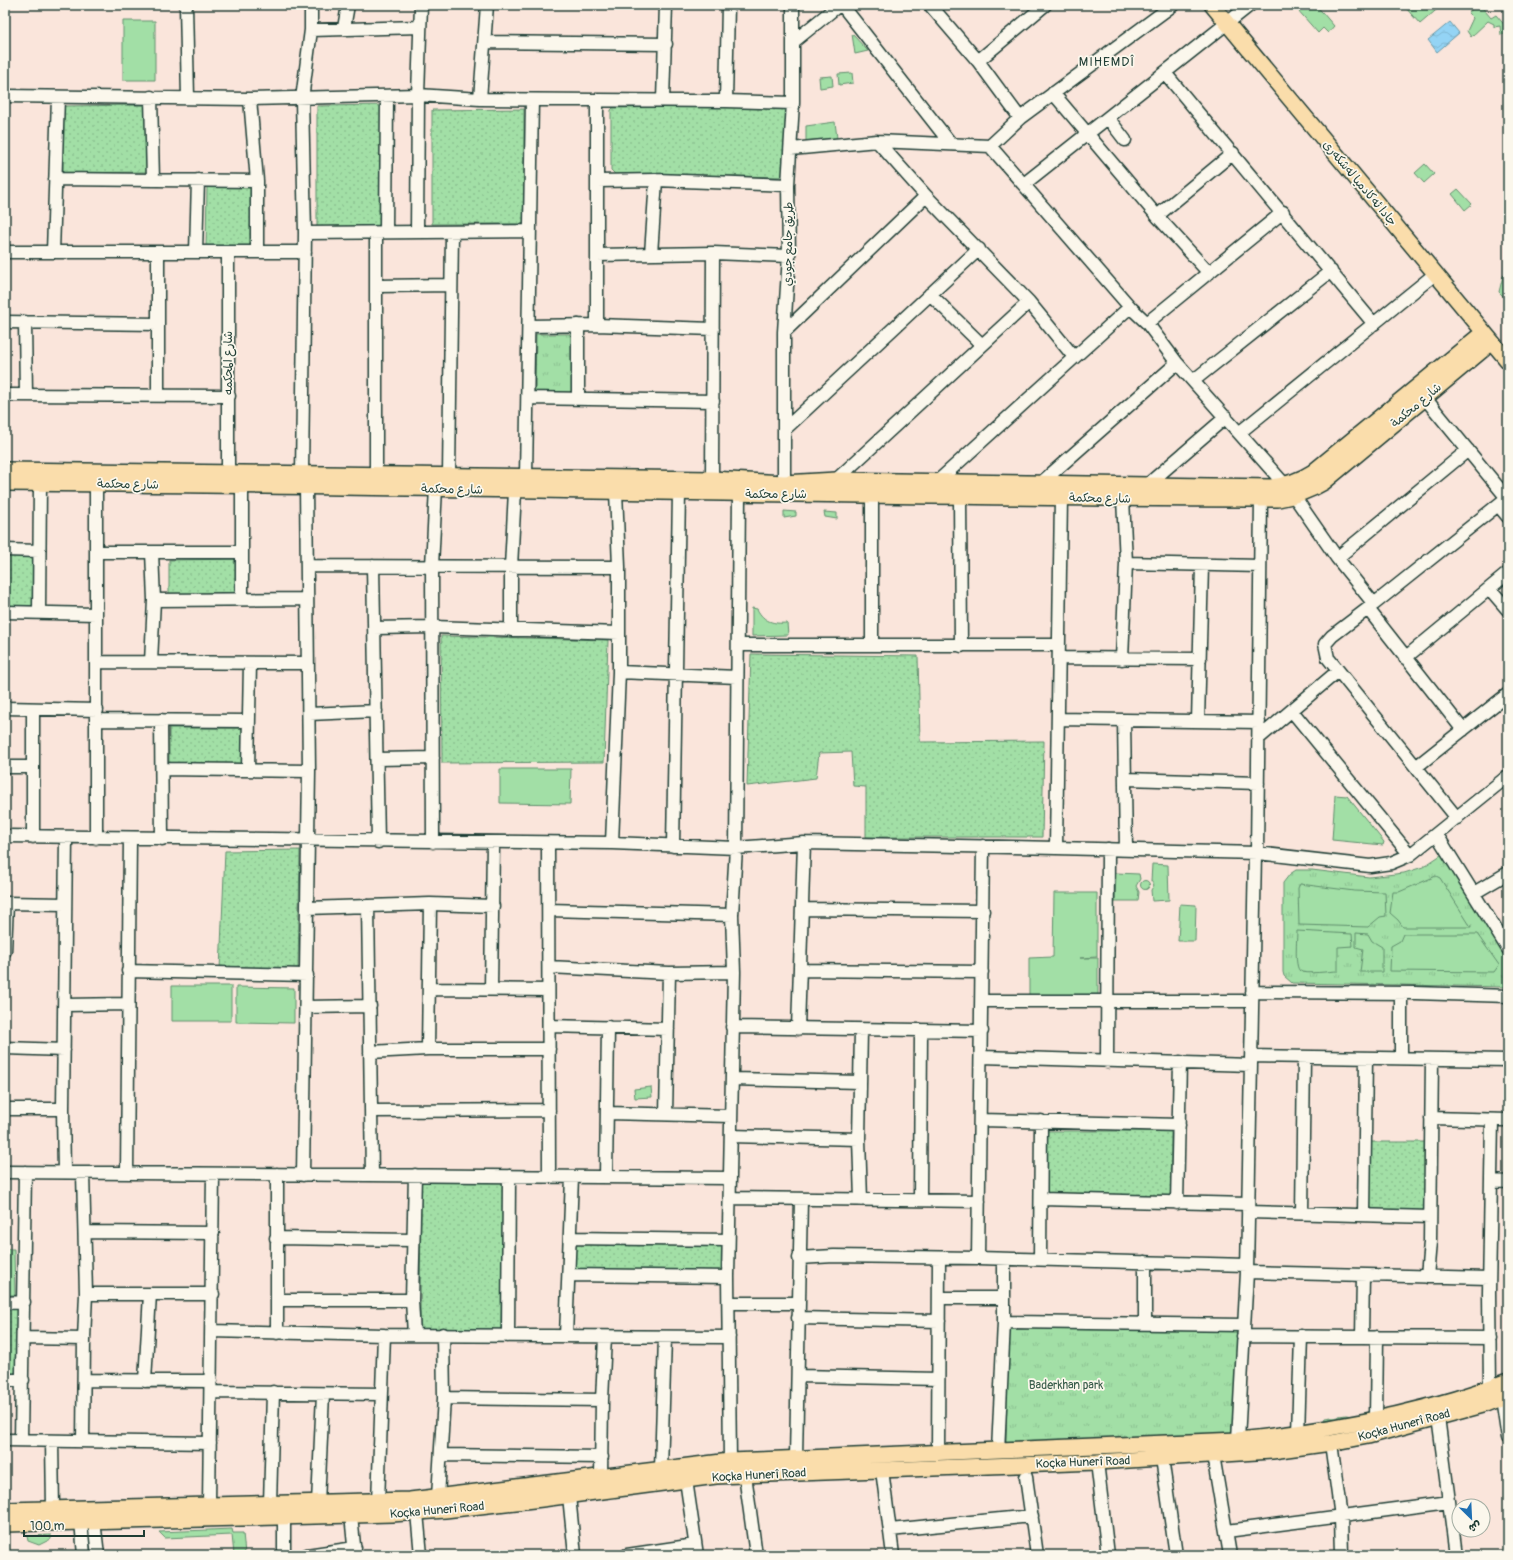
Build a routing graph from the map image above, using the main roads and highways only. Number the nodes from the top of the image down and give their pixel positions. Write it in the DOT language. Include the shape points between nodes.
graph roads {
  1 [pos="1212,5"];
  2 [pos="1488,337"];
  3 [pos="1508,361"];
  4 [pos="5,470"];
  5 [pos="157,478"];
  6 [pos="179,479"];
  7 [pos="304,480"];
  8 [pos="1013,482"];
  9 [pos="5,483"];
  10 [pos="1290,491"];
  11 [pos="1013,497"];
  12 [pos="1508,1381"];
  13 [pos="1505,1396"];
  14 [pos="1271,1444"];
  15 [pos="540,1484"];
  16 [pos="542,1499"];
  17 [pos="5,1510"];
  18 [pos="5,1524"];
  1 -- 2 [label="main road, جادا ئه‌كادميا له‌شكه‌رى"];
  2 -- 3 [label="main road, جادا ئه‌كادميا له‌شكه‌رى"];
  2 -- 10 [label="main road, شارع محكمة" via="1300,480"];
  2 -- 10 [label="main road, شارع محكمة" via="1425,398 1324,482 1310,490"];
  4 -- 5 [label="main road, شارع محكمة"];
  5 -- 6 [label="main road, شارع محكمة"];
  5 -- 9 [label="main road, شارع محكمة" via="96,483"];
  6 -- 7 [label="main road, شارع محكمة" via="242,485"];
  6 -- 7 [label="main road, شارع محكمة" via="228,473"];
  7 -- 8 [label="main road, شارع محكمة" via="376,475 712,479 784,483 836,480"];
  7 -- 11 [label="main road, شارع محكمة" via="515,491"];
  8 -- 10 [label="main road, شارع محكمة" via="1271,487"];
  8 -- 11 [label="main road"];
  10 -- 11 [label="main road, شارع محكمة" via="1278,499"];
  12 -- 14 [label="main road" via="1418,1408 1298,1434"];
  13 -- 14 [label="main road, Koçka Hunerî Road" via="1406,1426 1331,1443"];
  14 -- 15 [label="main road" via="1238,1440 730,1461"];
  14 -- 16 [label="main road, Koçka Hunerî Road" via="1213,1455 1098,1462 745,1475"];
  15 -- 16 [label="main road"];
  15 -- 17 [label="main road" via="378,1502"];
  16 -- 18 [label="main road, Koçka Hunerî Road" via="417,1513"];
}
